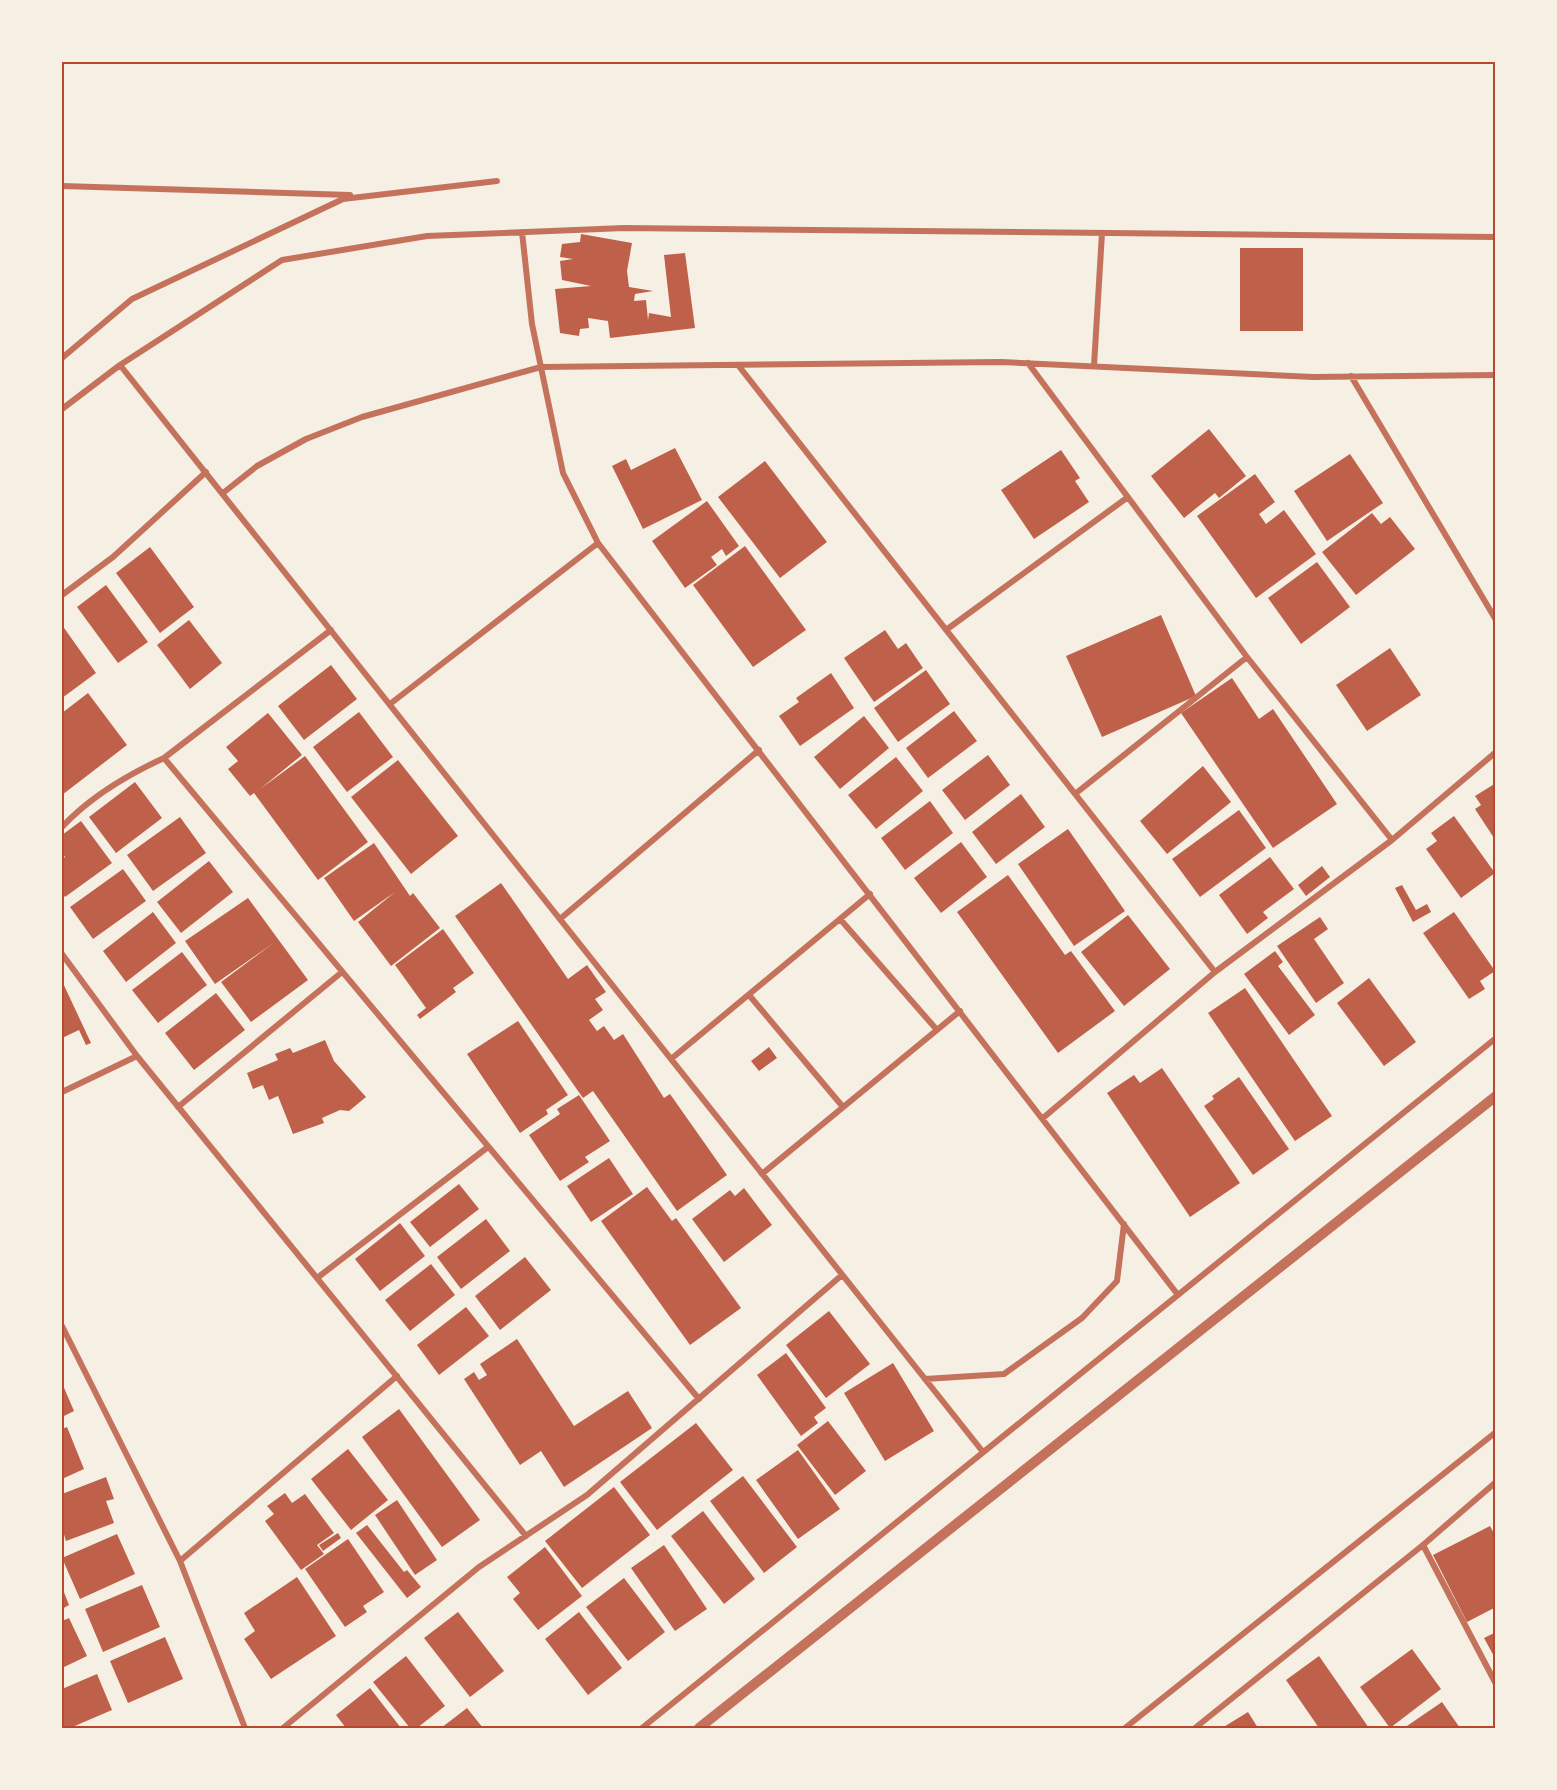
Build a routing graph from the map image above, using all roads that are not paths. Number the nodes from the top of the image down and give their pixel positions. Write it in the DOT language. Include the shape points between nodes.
graph roads {
  1 [pos="497,181"];
  2 [pos="62,186"];
  3 [pos="371,195"];
  4 [pos="522,232"];
  5 [pos="1102,233"];
  6 [pos="1496,237"];
  7 [pos="62,358"];
  8 [pos="1028,363"];
  9 [pos="120,365"];
  10 [pos="738,365"];
  11 [pos="1094,366"];
  12 [pos="541,367"];
  13 [pos="1496,375"];
  14 [pos="1351,376"];
  15 [pos="62,409"];
  16 [pos="206,472"];
  17 [pos="223,494"];
  18 [pos="1128,497"];
  19 [pos="598,543"];
  20 [pos="62,595"];
  21 [pos="1496,620"];
  22 [pos="331,630"];
  23 [pos="946,630"];
  24 [pos="1247,657"];
  25 [pos="390,704"];
  26 [pos="759,750"];
  27 [pos="1496,752"];
  28 [pos="164,758"];
  29 [pos="1075,794"];
  30 [pos="62,827"];
  31 [pos="1392,840"];
  32 [pos="870,894"];
  33 [pos="560,919"];
  34 [pos="840,919"];
  35 [pos="62,954"];
  36 [pos="342,972"];
  37 [pos="1215,972"];
  38 [pos="749,995"];
  39 [pos="960,1011"];
  40 [pos="937,1030"];
  41 [pos="1496,1038"];
  42 [pos="137,1056"];
  43 [pos="671,1059"];
  44 [pos="62,1092"];
  45 [pos="1496,1095"];
  46 [pos="178,1107"];
  47 [pos="843,1107"];
  48 [pos="1043,1118"];
  49 [pos="488,1147"];
  50 [pos="762,1174"];
  51 [pos="1124,1224"];
  52 [pos="842,1275"];
  53 [pos="317,1278"];
  54 [pos="1178,1295"];
  55 [pos="62,1326"];
  56 [pos="397,1376"];
  57 [pos="925,1379"];
  58 [pos="699,1399"];
  59 [pos="1496,1432"];
  60 [pos="983,1452"];
  61 [pos="1496,1482"];
  62 [pos="526,1536"];
  63 [pos="1424,1545"];
  64 [pos="180,1561"];
  65 [pos="1496,1684"];
  66 [pos="245,1728"];
  67 [pos="283,1728"];
  68 [pos="642,1728"];
  69 [pos="699,1728"];
  70 [pos="1125,1728"];
  71 [pos="1195,1728"];
  1 -- 3 [label="street"];
  2 -- 3 [label="street"];
  3 -- 7 [label="street" via="343,199 132,299"];
  4 -- 5 [label="street" via="624,228"];
  4 -- 9 [label="street" via="427,236 282,260"];
  4 -- 12 [label="street"];
  5 -- 6 [label="street"];
  5 -- 11 [label="street"];
  8 -- 10 [label="street"];
  8 -- 11 [label="street"];
  8 -- 18 [label="street"];
  9 -- 15 [label="street"];
  9 -- 16 [label="street"];
  10 -- 12 [label="street"];
  10 -- 23 [label="street"];
  11 -- 14 [label="street"];
  12 -- 17 [label="street" via="362,417 306,439 257,466"];
  12 -- 19 [label="street" via="563,473"];
  13 -- 14 [label="street"];
  14 -- 21 [label="street"];
  16 -- 17 [label="street"];
  16 -- 20 [label="street" via="113,557"];
  17 -- 22 [label="street"];
  18 -- 23 [label="street"];
  18 -- 24 [label="street"];
  19 -- 25 [label="street"];
  19 -- 26 [label="street"];
  22 -- 25 [label="street"];
  22 -- 28 [label="street"];
  23 -- 29 [label="street"];
  24 -- 29 [label="street"];
  24 -- 31 [label="street"];
  25 -- 33 [label="street"];
  26 -- 32 [label="street"];
  26 -- 33 [label="street"];
  27 -- 31 [label="street"];
  28 -- 30 [label="street" via="138,770 75,813"];
  28 -- 36 [label="street"];
  29 -- 37 [label="street"];
  31 -- 37 [label="street"];
  32 -- 34 [label="street"];
  32 -- 39 [label="street"];
  33 -- 43 [label="street"];
  34 -- 38 [label="street"];
  34 -- 40 [label="street"];
  35 -- 42 [label="street"];
  36 -- 46 [label="street"];
  36 -- 49 [label="street"];
  37 -- 48 [label="street"];
  38 -- 43 [label="street"];
  38 -- 47 [label="street"];
  39 -- 40 [label="street"];
  39 -- 48 [label="street"];
  40 -- 47 [label="street"];
  41 -- 54 [label="street"];
  42 -- 44 [label="street"];
  42 -- 46 [label="street"];
  43 -- 50 [label="street"];
  45 -- 69 [label="street"];
  46 -- 53 [label="street"];
  47 -- 50 [label="street"];
  48 -- 51 [label="street"];
  49 -- 53 [label="street"];
  49 -- 58 [label="street"];
  50 -- 52 [label="street"];
  51 -- 54 [label="street"];
  51 -- 57 [label="street" via="1118,1281 1082,1318 1004,1374"];
  52 -- 57 [label="street"];
  52 -- 58 [label="street"];
  53 -- 56 [label="street"];
  54 -- 60 [label="street"];
  55 -- 64 [label="street"];
  56 -- 62 [label="street"];
  56 -- 64 [label="street"];
  57 -- 60 [label="street"];
  58 -- 62 [label="street" via="587,1495"];
  59 -- 70 [label="street"];
  60 -- 68 [label="street"];
  61 -- 63 [label="street"];
  62 -- 67 [label="street" via="479,1567"];
  63 -- 65 [label="street"];
  63 -- 71 [label="street"];
  64 -- 66 [label="street"];
}
